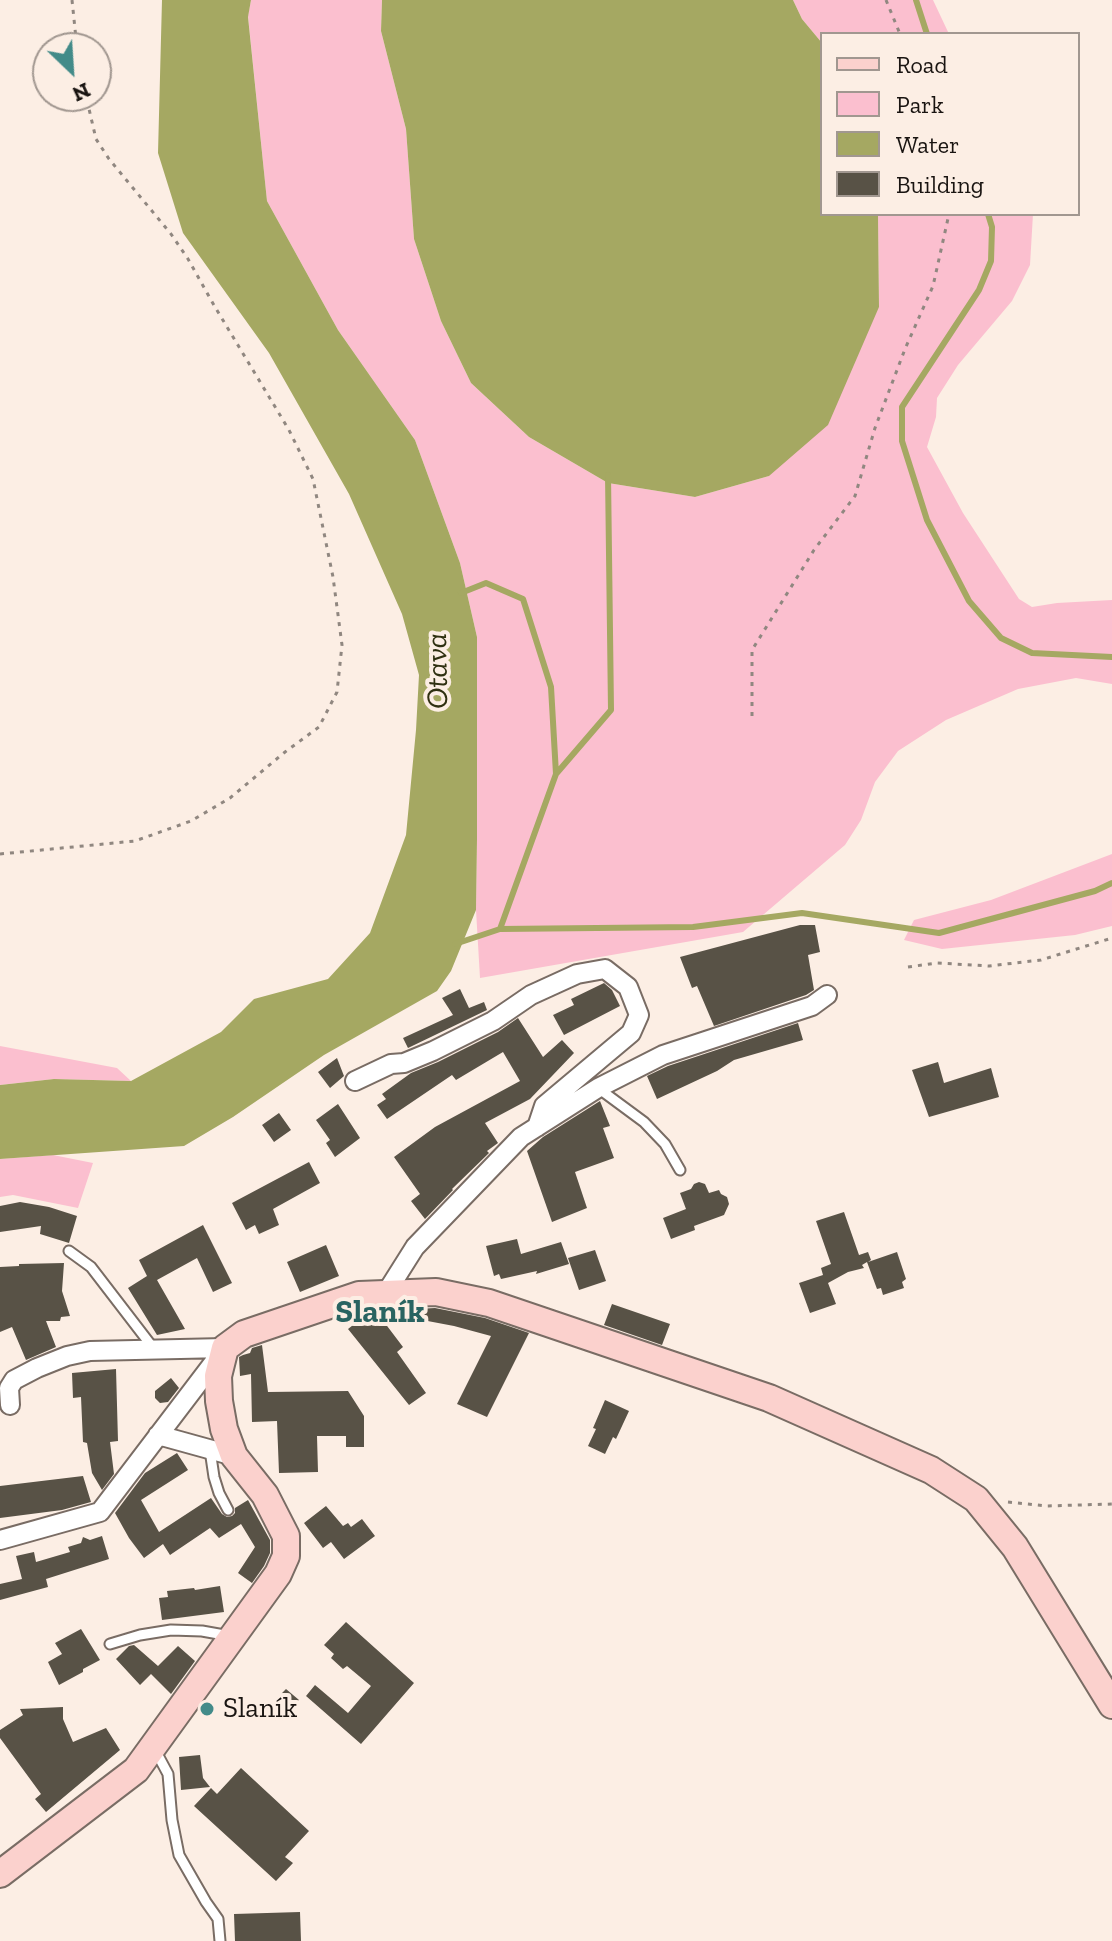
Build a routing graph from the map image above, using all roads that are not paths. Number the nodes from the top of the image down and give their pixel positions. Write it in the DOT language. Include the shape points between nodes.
graph roads {
  1 [pos="827,995"];
  2 [pos="355,1081"];
  3 [pos="598,1088"];
  4 [pos="537,1127"];
  5 [pos="680,1170"];
  6 [pos="69,1251"];
  7 [pos="386,1293"];
  8 [pos="225,1348"];
  9 [pos="154,1349"];
  10 [pos="10,1405"];
  11 [pos="158,1435"];
  12 [pos="222,1453"];
  13 [pos="228,1510"];
  14 [pos="0,1540"];
  15 [pos="233,1636"];
  16 [pos="110,1644"];
  17 [pos="1112,1705"];
  18 [pos="153,1746"];
  19 [pos="0,1874"];
  20 [pos="220,1941"];
  1 -- 3 [label="street" via="812,1006 663,1055"];
  2 -- 4 [label="street" via="470,1033 565,979 605,969 628,987 639,1015 631,1033 544,1106"];
  3 -- 4 [label="street"];
  3 -- 5 [label="lane" via="644,1122"];
  4 -- 7 [label="street" via="521,1137 415,1247"];
  6 -- 9 [label="lane" via="91,1267"];
  7 -- 8 [label="street" via="359,1295 275,1323 244,1334"];
  7 -- 17 [label="street" via="436,1292 489,1303 769,1398 931,1470 976,1499 1015,1547"];
  8 -- 9 [label="street"];
  8 -- 11 [label="street"];
  8 -- 12 [label="street" via="218,1376"];
  9 -- 10 [label="street" via="90,1351 37,1368 14,1380"];
  11 -- 12 [label="street"];
  11 -- 14 [label="street" via="100,1512"];
  12 -- 13 [label="lane" via="214,1477"];
  12 -- 15 [label="street" via="265,1495 286,1536 286,1556 278,1574"];
  15 -- 16 [label="lane" via="171,1630"];
  15 -- 18 [label="street"];
  18 -- 19 [label="street" via="136,1770"];
  18 -- 20 [label="lane" via="168,1774 179,1855 218,1919"];
}
